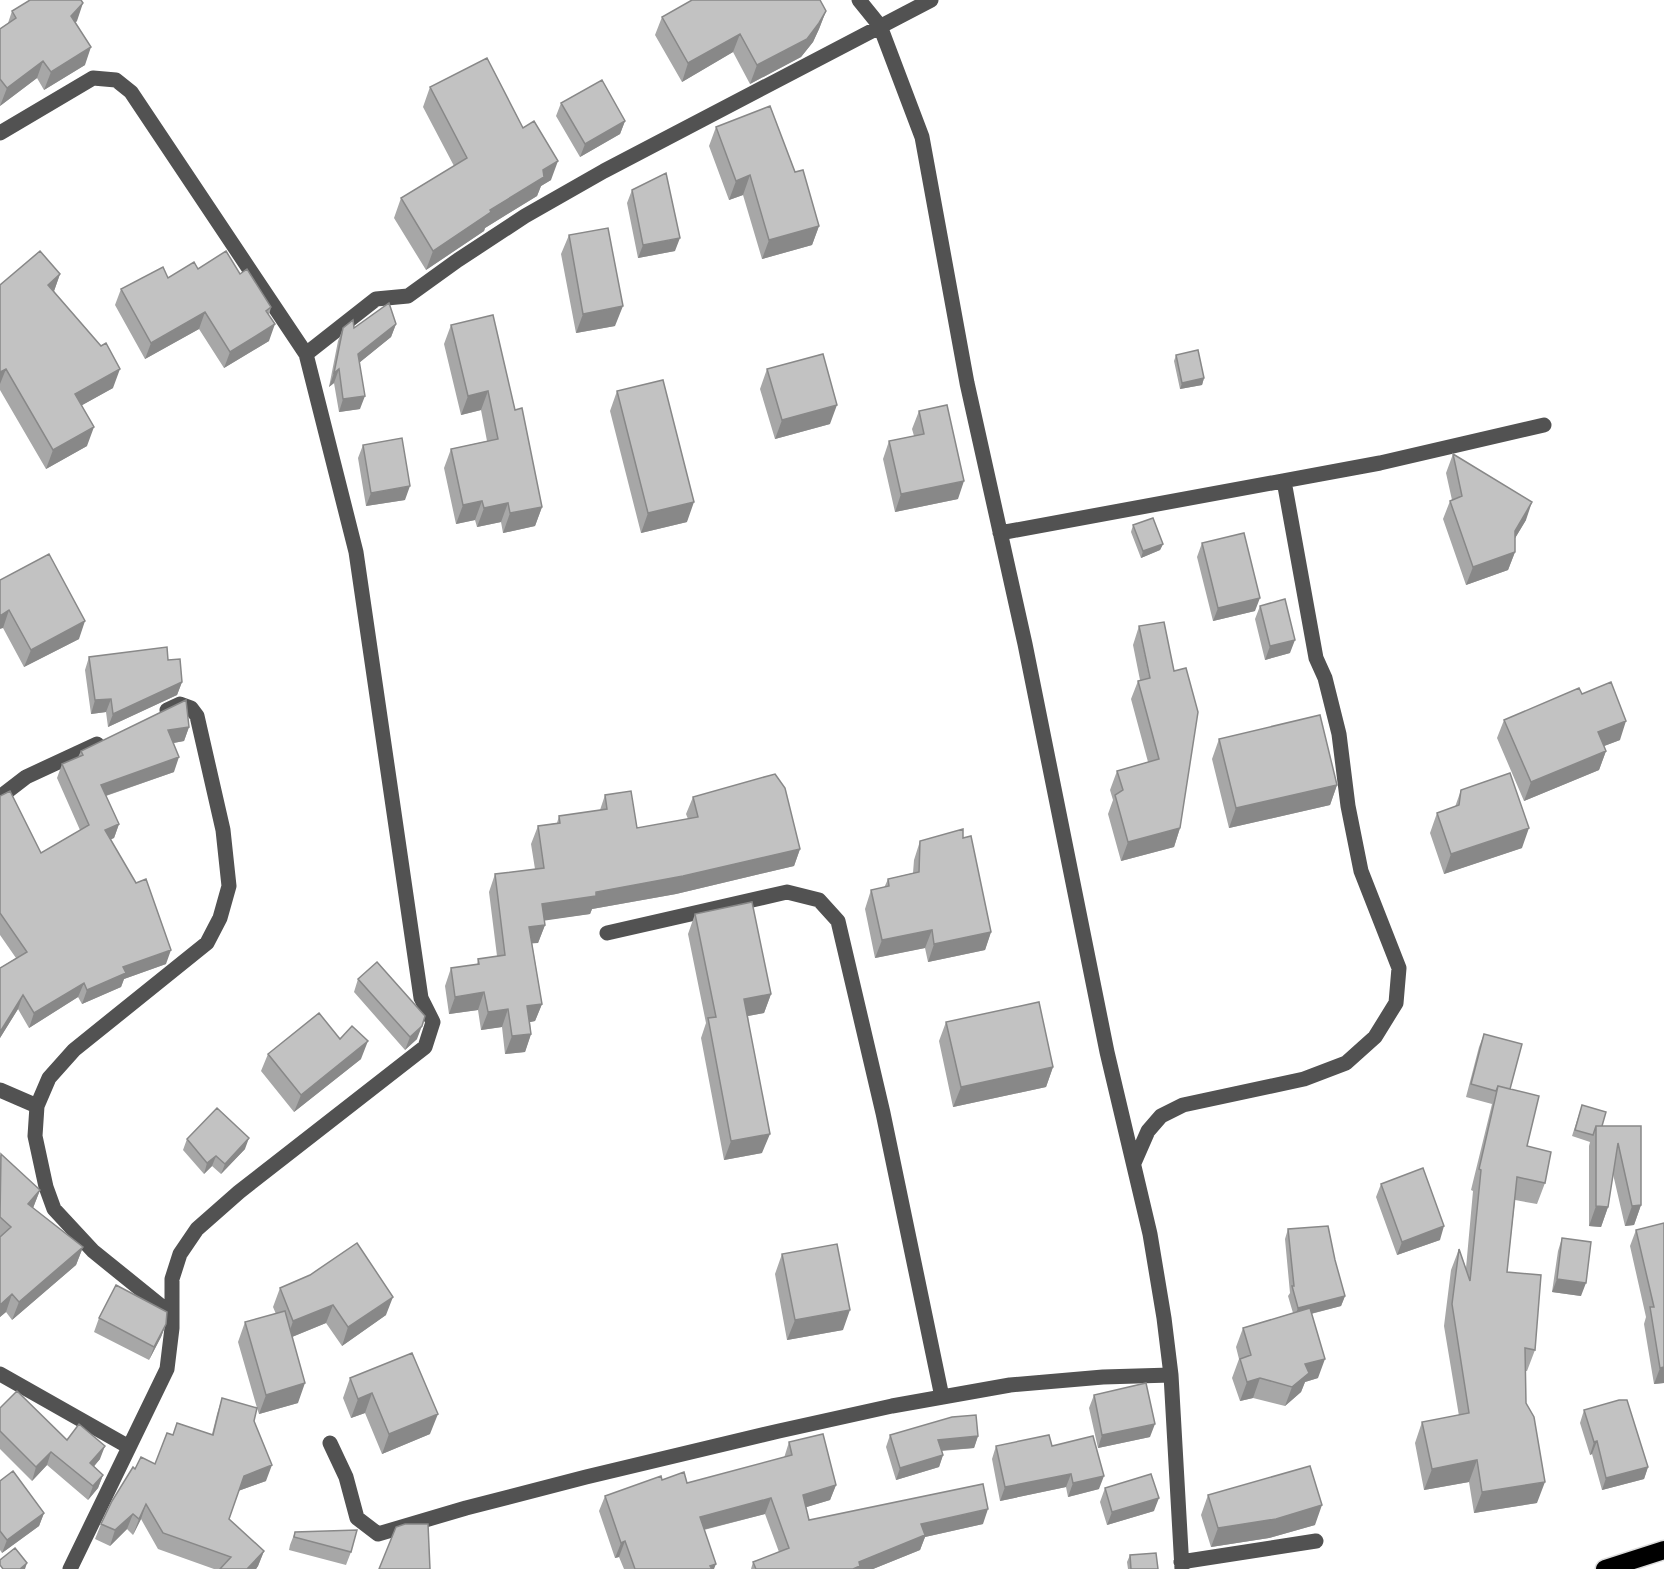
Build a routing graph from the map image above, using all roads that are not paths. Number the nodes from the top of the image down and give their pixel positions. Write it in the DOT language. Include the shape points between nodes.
graph roads {
  1 [pos="859,0"];
  2 [pos="931,0"];
  3 [pos="880,26"];
  4 [pos="0,133"];
  5 [pos="306,354"];
  6 [pos="1544,425"];
  7 [pos="1284,481"];
  8 [pos="1000,533"];
  9 [pos="149,719"];
  10 [pos="108,738"];
  11 [pos="0,797"];
  12 [pos="608,933"];
  13 [pos="0,1090"];
  14 [pos="37,1106"];
  15 [pos="1134,1164"];
  16 [pos="171,1314"];
  17 [pos="0,1374"];
  18 [pos="1171,1375"];
  19 [pos="942,1397"];
  20 [pos="330,1443"];
  21 [pos="129,1447"];
  22 [pos="1316,1541"];
  23 [pos="1664,1550"];
  24 [pos="1182,1566"];
  25 [pos="1626,1566"];
  26 [pos="70,1569"];
  27 [pos="1605,1569"];
  1 -- 3 [label="street"];
  2 -- 3 [label="street"];
  3 -- 5 [label="street" via="535,210 408,296 376,299"];
  3 -- 8 [label="street" via="922,137 967,383"];
  4 -- 5 [label="street" via="93,78 116,80 131,92"];
  5 -- 16 [label="street" via="356,552 421,998 433,1022 425,1047 197,1229 180,1254 171,1280"];
  6 -- 7 [label="street"];
  7 -- 8 [label="street"];
  7 -- 15 [label="street" via="1316,658 1339,734 1361,871 1399,969 1396,1003 1375,1037 1346,1063 1304,1079 1183,1105 1161,1116 1148,1131"];
  8 -- 15 [label="street" via="1107,1052"];
  9 -- 14 [label="street" via="180,704 191,708 197,716 223,830 229,886 223,908 207,943 74,1050 50,1078"];
  10 -- 11 [label="street" via="26,777"];
  12 -- 19 [label="street" via="787,892 819,900 838,921"];
  13 -- 14 [label="street"];
  14 -- 16 [label="street" via="35,1136 54,1209 93,1251"];
  15 -- 18 [label="street" via="1150,1234"];
  16 -- 21 [label="street" via="167,1369"];
  17 -- 21 [label="street"];
  18 -- 19 [label="street" via="1010,1385"];
  18 -- 24 [label="street"];
  19 -- 20 [label="street" via="597,1474 378,1534 357,1518 346,1478"];
  21 -- 26 [label="street"];
  22 -- 24 [label="street"];
  23 -- 25 [label="highway"];
  25 -- 27 [label="highway"];
}
